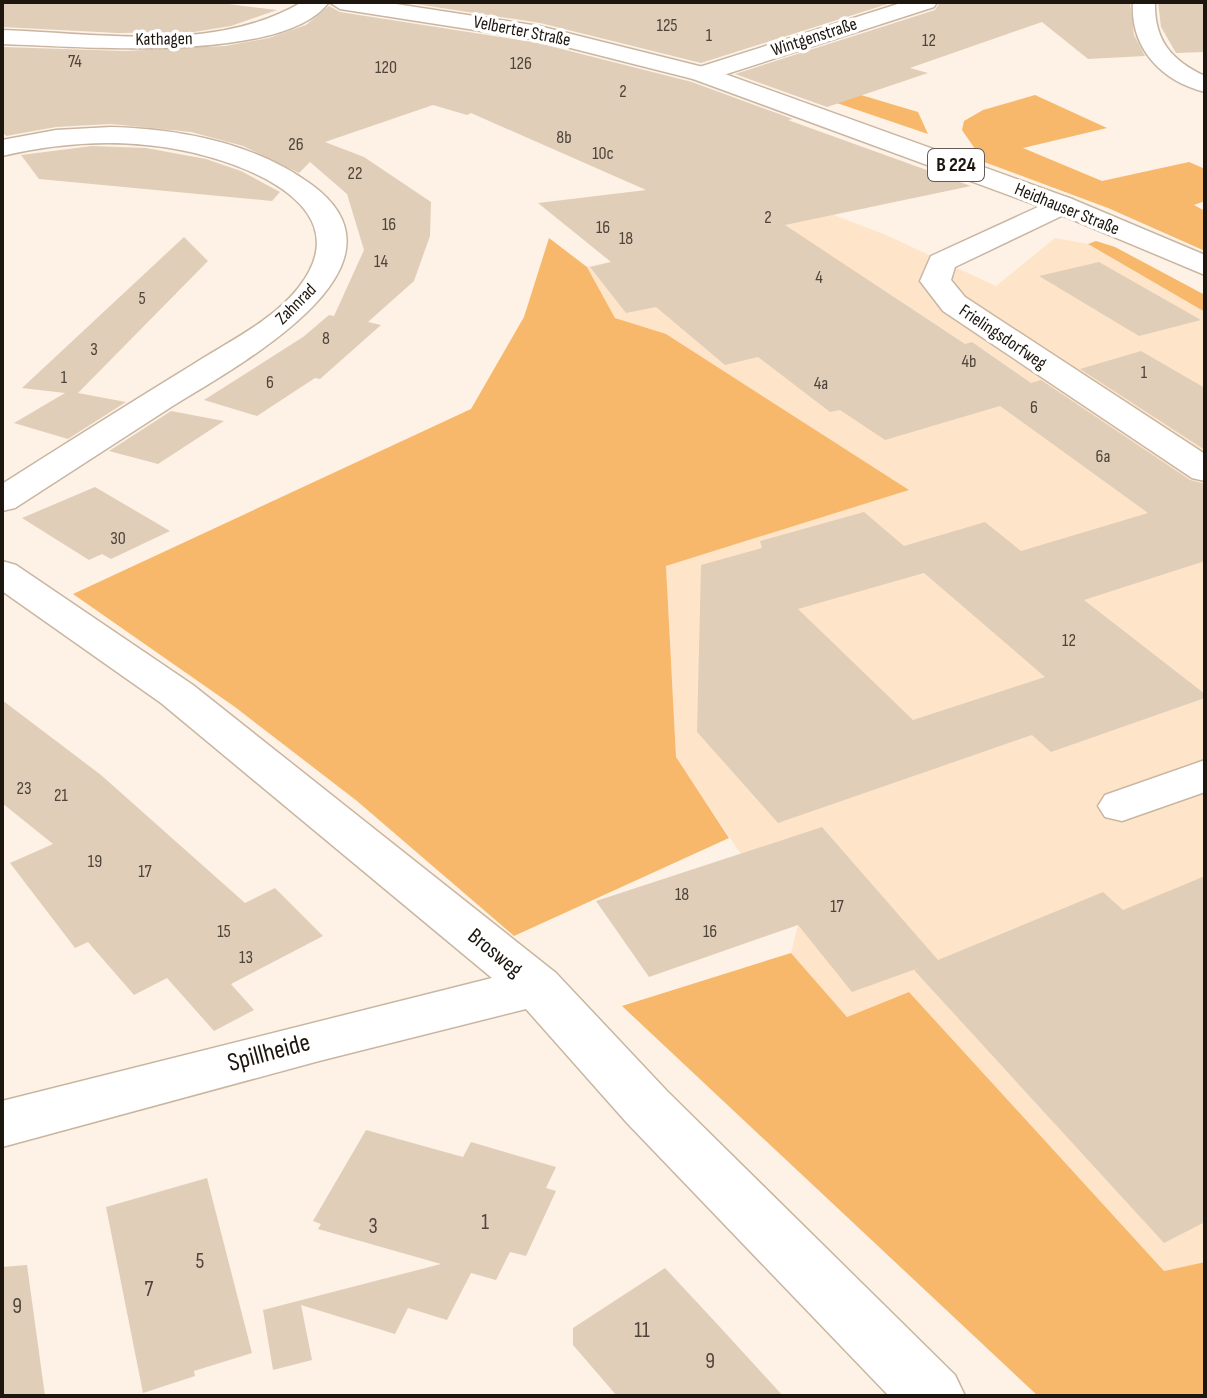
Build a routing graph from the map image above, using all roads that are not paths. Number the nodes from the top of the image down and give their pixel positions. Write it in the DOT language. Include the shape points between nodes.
graph roads {
  1 [pos="318,2"];
  2 [pos="340,2"];
  3 [pos="926,2"];
  4 [pos="1144,2"];
  5 [pos="2,37"];
  6 [pos="702,74"];
  7 [pos="1205,85"];
  8 [pos="2,148"];
  9 [pos="1062,205"];
  10 [pos="1205,266"];
  11 [pos="1205,470"];
  12 [pos="2,500"];
  13 [pos="2,573"];
  14 [pos="1205,775"];
  15 [pos="1122,806"];
  16 [pos="537,987"];
  17 [pos="2,1124"];
  18 [pos="932,1396"];
  1 -- 5 [label="street, Kathagen" via="285,21 178,41"];
  2 -- 6 [label="street, Velberter Straße / B 224" via="539,33"];
  3 -- 6 [label="street, Wintgenstraße"];
  4 -- 7 [label="street" via="1143,31 1152,49"];
  6 -- 9 [label="street, Heidhauser Straße / B 224"];
  8 -- 12 [label="street, Zahnrad" via="106,134 151,137 235,155 302,189 331,225 332,243 318,284 266,332"];
  9 -- 10 [label="street, Heidhauser Straße / B 224"];
  9 -- 11 [label="street, Frielingsdorfweg" via="942,262 935,281 954,304"];
  13 -- 16 [label="street, Brosweg" via="177,694"];
  14 -- 15 [label="street"];
  16 -- 17 [label="street, Spillheide"];
  16 -- 18 [label="street, Brosweg" via="647,1107"];
}
